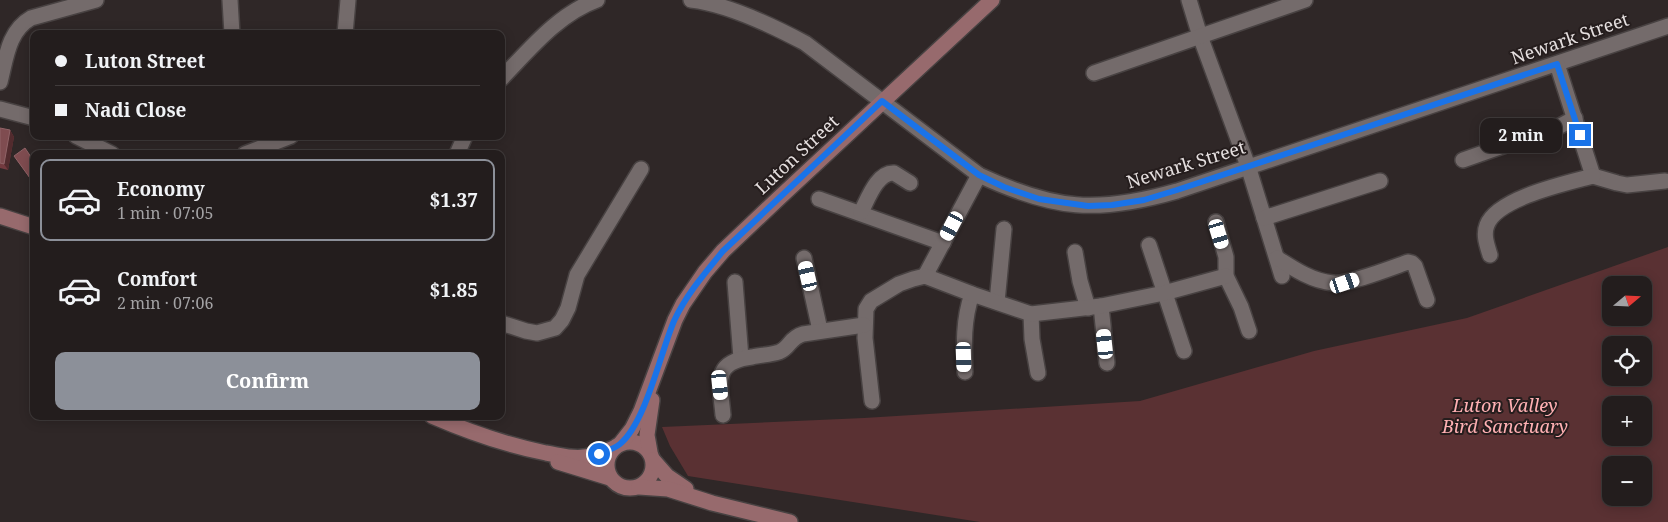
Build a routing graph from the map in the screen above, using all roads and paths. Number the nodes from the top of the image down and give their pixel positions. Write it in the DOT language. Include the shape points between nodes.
graph roads {
  1 [pos="96,0"];
  2 [pos="230,0"];
  3 [pos="348,0"];
  4 [pos="597,0"];
  5 [pos="698,0"];
  6 [pos="992,0"];
  7 [pos="1189,0"];
  8 [pos="1305,0"];
  9 [pos="1668,26"];
  10 [pos="232,30"];
  11 [pos="345,30"];
  12 [pos="1200,36"];
  13 [pos="1557,64"];
  14 [pos="1094,73"];
  15 [pos="505,75"];
  16 [pos="0,82"];
  17 [pos="882,101"];
  18 [pos="0,109"];
  19 [pos="30,117"];
  20 [pos="1575,118"];
  21 [pos="84,140"];
  22 [pos="281,140"];
  23 [pos="104,150"];
  24 [pos="257,150"];
  25 [pos="1463,160"];
  26 [pos="1248,166"];
  27 [pos="640,169"];
  28 [pos="979,175"];
  29 [pos="1593,176"];
  30 [pos="1380,181"];
  31 [pos="1665,181"];
  32 [pos="910,183"];
  33 [pos="819,199"];
  34 [pos="861,212"];
  35 [pos="0,216"];
  36 [pos="1264,218"];
  37 [pos="1216,222"];
  38 [pos="30,227"];
  39 [pos="1004,229"];
  40 [pos="943,243"];
  41 [pos="1149,245"];
  42 [pos="1076,252"];
  43 [pos="1490,255"];
  44 [pos="804,258"];
  45 [pos="1277,258"];
  46 [pos="925,276"];
  47 [pos="1226,276"];
  48 [pos="1282,276"];
  49 [pos="735,282"];
  50 [pos="1164,293"];
  51 [pos="972,294"];
  52 [pos="1427,300"];
  53 [pos="997,302"];
  54 [pos="1094,307"];
  55 [pos="1031,314"];
  56 [pos="505,324"];
  57 [pos="864,325"];
  58 [pos="820,330"];
  59 [pos="1249,331"];
  60 [pos="1184,351"];
  61 [pos="741,358"];
  62 [pos="660,362"];
  63 [pos="1107,363"];
  64 [pos="964,372"];
  65 [pos="1038,373"];
  66 [pos="872,401"];
  67 [pos="723,415"];
  68 [pos="441,420"];
  69 [pos="617,445"];
  70 [pos="522,448"];
  71 [pos="651,456"];
  72 [pos="610,478"];
  73 [pos="639,487"];
  74 [pos="712,503"];
  75 [pos="790,522"];
  1 -- 16 [label="street" via="23,22 12,39"];
  2 -- 10 [label="street"];
  3 -- 11 [label="street"];
  4 -- 15 [label="street" via="565,17"];
  5 -- 17 [label="street, Newark Street" via="750,17 805,43"];
  6 -- 17 [label="main road, Luton Street"];
  7 -- 12 [label="street"];
  8 -- 12 [label="street"];
  9 -- 13 [label="street, Newark Street"];
  12 -- 14 [label="street"];
  12 -- 26 [label="street"];
  13 -- 20 [label="street"];
  13 -- 26 [label="street, Newark Street"];
  17 -- 28 [label="street, Newark Street"];
  17 -- 62 [label="main road, Luton Street" via="723,251 705,272 675,320"];
  18 -- 19 [label="street"];
  20 -- 25 [label="street"];
  20 -- 29 [label="street"];
  21 -- 23 [label="street"];
  22 -- 24 [label="street"];
  26 -- 28 [label="street, Newark Street" via="1144,200 1088,206 1039,199"];
  26 -- 36 [label="street"];
  27 -- 56 [label="street" via="577,275 562,320 555,328 537,333"];
  28 -- 40 [label="street"];
  29 -- 31 [label="street" via="1627,184"];
  29 -- 43 [label="street" via="1550,188 1498,210 1487,224 1485,233"];
  30 -- 36 [label="street"];
  32 -- 34 [label="street" via="894,173 885,174"];
  33 -- 34 [label="street"];
  34 -- 40 [label="street"];
  35 -- 38 [label="main road"];
  36 -- 45 [label="street"];
  37 -- 47 [label="street" via="1226,257"];
  39 -- 53 [label="street"];
  40 -- 46 [label="street"];
  41 -- 50 [label="street"];
  42 -- 54 [label="street" via="1080,281"];
  44 -- 58 [label="street"];
  45 -- 48 [label="street"];
  45 -- 52 [label="street" via="1303,274 1334,284 1412,263"];
  46 -- 51 [label="street"];
  46 -- 57 [label="street" via="899,284 870,301"];
  47 -- 50 [label="street"];
  47 -- 59 [label="street"];
  49 -- 61 [label="street"];
  50 -- 54 [label="street"];
  50 -- 60 [label="street"];
  51 -- 53 [label="street"];
  51 -- 64 [label="street" via="964,328"];
  53 -- 55 [label="street"];
  54 -- 55 [label="street"];
  54 -- 63 [label="street"];
  55 -- 65 [label="street"];
  57 -- 58 [label="street"];
  57 -- 66 [label="street"];
  58 -- 61 [label="street" via="796,336 777,353"];
  61 -- 67 [label="street" via="726,365 721,376"];
  62 -- 69 [label="main road, Luton Street" via="632,429"];
  62 -- 71 [label="main road, Luton Street" via="650,414"];
  68 -- 70 [label="main road" via="468,432"];
  69 -- 70 [label="main road" via="599,454 576,458"];
  69 -- 71 [label="main road" via="637,442"];
  69 -- 72 [label="main road" via="606,462"];
  70 -- 72 [label="main road"];
  71 -- 73 [label="main road" via="651,476"];
  71 -- 74 [label="main road" via="675,482"];
  72 -- 73 [label="main road" via="623,488"];
  73 -- 74 [label="main road" via="668,489"];
  74 -- 75 [label="main road"];
}
